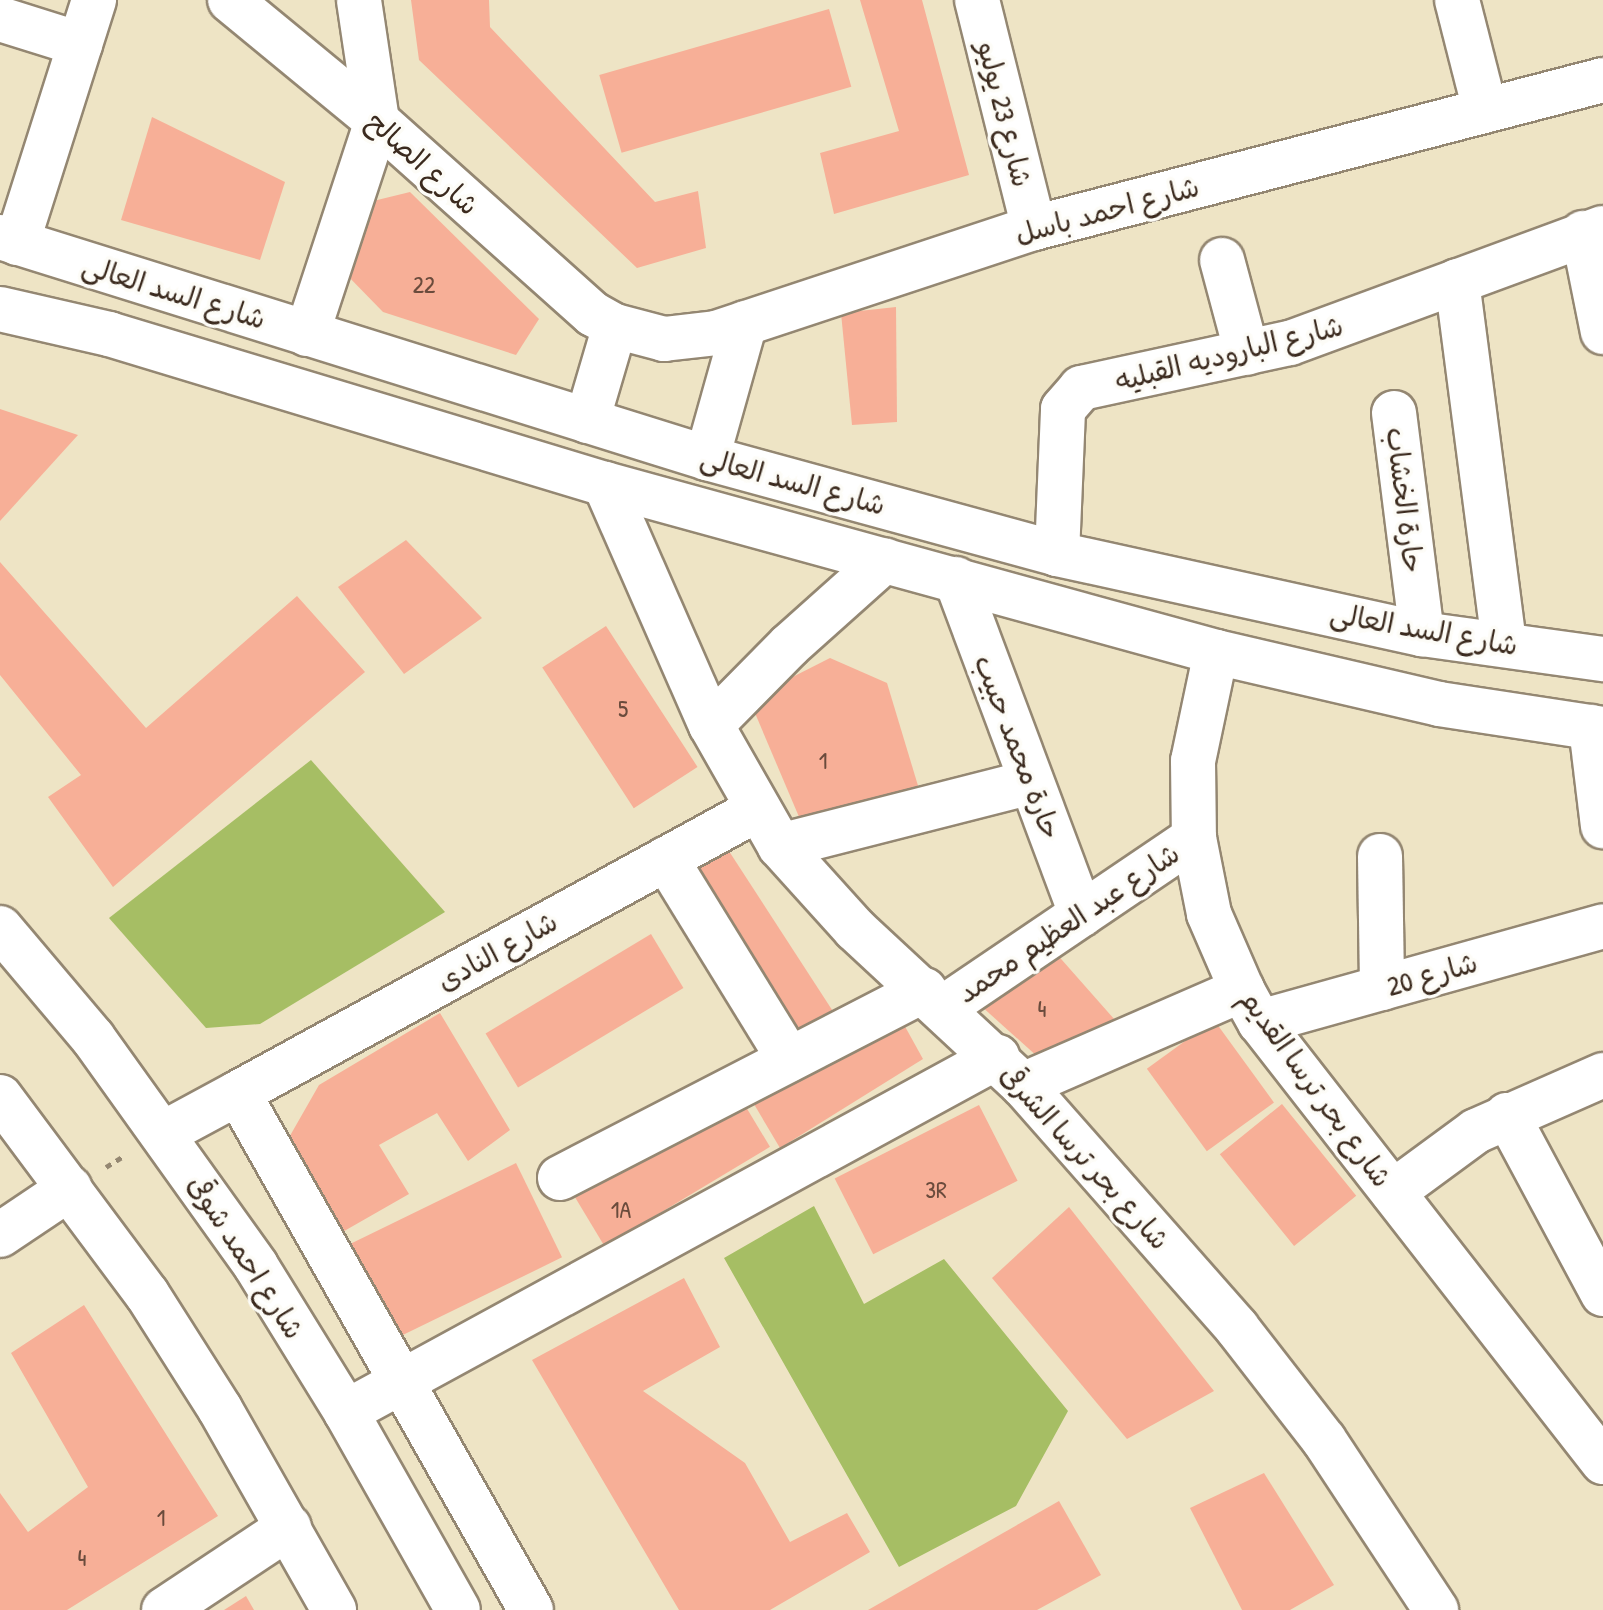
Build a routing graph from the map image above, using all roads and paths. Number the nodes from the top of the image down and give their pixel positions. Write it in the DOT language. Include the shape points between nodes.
graph roads {
  1 [pos="94,0"];
  2 [pos="230,0"];
  3 [pos="359,0"];
  4 [pos="977,0"];
  5 [pos="1457,0"];
  6 [pos="0,19"];
  7 [pos="80,44"];
  8 [pos="1603,80"];
  9 [pos="1485,110"];
  10 [pos="377,121"];
  11 [pos="1034,228"];
  12 [pos="1593,231"];
  13 [pos="8,240"];
  14 [pos="1222,260"];
  15 [pos="134,281"];
  16 [pos="1457,281"];
  17 [pos="0,309"];
  18 [pos="745,323"];
  19 [pos="615,326"];
  20 [pos="1603,332"];
  21 [pos="109,334"];
  22 [pos="307,334"];
  23 [pos="1247,353"];
  24 [pos="1394,413"];
  25 [pos="587,421"];
  26 [pos="707,458"];
  27 [pos="605,484"];
  28 [pos="1057,554"];
  29 [pos="885,560"];
  30 [pos="956,579"];
  31 [pos="1422,634"];
  32 [pos="1500,643"];
  33 [pos="1216,652"];
  34 [pos="1603,659"];
  35 [pos="1404,696"];
  36 [pos="1483,710"];
  37 [pos="711,725"];
  38 [pos="1597,728"];
  39 [pos="1031,782"];
  40 [pos="756,810"];
  41 [pos="1603,826"];
  42 [pos="1194,838"];
  43 [pos="780,846"];
  44 [pos="1380,856"];
  45 [pos="666,859"];
  46 [pos="1081,914"];
  47 [pos="1603,926"];
  48 [pos="0,928"];
  49 [pos="1382,988"];
  50 [pos="933,999"];
  51 [pos="1251,1006"];
  52 [pos="789,1059"];
  53 [pos="1010,1071"];
  54 [pos="1603,1075"];
  55 [pos="238,1093"];
  56 [pos="0,1097"];
  57 [pos="1507,1115"];
  58 [pos="164,1133"];
  59 [pos="560,1178"];
  60 [pos="70,1188"];
  61 [pos="1393,1192"];
  62 [pos="0,1235"];
  63 [pos="1603,1294"];
  64 [pos="402,1382"];
  65 [pos="346,1412"];
  66 [pos="1603,1462"];
  67 [pos="289,1527"];
  68 [pos="164,1610"];
  69 [pos="334,1610"];
  70 [pos="458,1610"];
  71 [pos="531,1610"];
  72 [pos="1436,1610"];
  1 -- 7 [label="street"];
  2 -- 10 [label="street, شارع الصالح"];
  3 -- 10 [label="street"];
  4 -- 11 [label="street, شارع 23 يوليو"];
  5 -- 9 [label="street"];
  6 -- 7 [label="street"];
  7 -- 13 [label="street"];
  8 -- 9 [label="street, شارع احمد باسل"];
  9 -- 11 [label="street, شارع احمد باسل"];
  10 -- 19 [label="street, شارع الصالح" via="573,298"];
  10 -- 22 [label="street"];
  11 -- 18 [label="street, شارع احمد باسل"];
  12 -- 16 [label="street, شارع الباروديه القبليه"];
  12 -- 20 [label="street"];
  13 -- 15 [label="street, شارع السد العالى"];
  14 -- 23 [label="street"];
  15 -- 21 [label="street"];
  15 -- 22 [label="street, شارع السد العالى"];
  16 -- 23 [label="street, شارع الباروديه القبليه" via="1346,326"];
  16 -- 32 [label="street"];
  17 -- 21 [label="street, شارع السد العالى"];
  18 -- 19 [label="street, شارع احمد باسل" via="716,333 664,339"];
  18 -- 26 [label="street"];
  19 -- 25 [label="street"];
  21 -- 27 [label="street, شارع السد العالى"];
  22 -- 25 [label="street, شارع السد العالى"];
  23 -- 28 [label="street, شارع الباروديه القبليه" via="1073,393 1063,409"];
  24 -- 31 [label="street, حارة الخشاب"];
  25 -- 26 [label="street, شارع السد العالى"];
  26 -- 28 [label="street, شارع السد العالى"];
  27 -- 29 [label="street, شارع السد العالى"];
  27 -- 37 [label="street, شارع بحر ترسا الشرقى"];
  28 -- 31 [label="street, شارع السد العالى"];
  29 -- 30 [label="street, شارع السد العالى"];
  29 -- 37 [label="street"];
  30 -- 33 [label="street, شارع السد العالى"];
  30 -- 39 [label="street, حارة محمد حبيب"];
  31 -- 32 [label="street, شارع السد العالى"];
  31 -- 35 [label="street, حارة الخشاب" via="1427,669"];
  32 -- 34 [label="street, شارع السد العالى"];
  32 -- 36 [label="street" via="1481,656 1474,674 1474,693"];
  33 -- 35 [label="street, شارع السد العالى"];
  33 -- 42 [label="street, شارع بحر ترسا القديم" via="1193,761"];
  35 -- 36 [label="street, شارع السد العالى"];
  36 -- 38 [label="street, شارع السد العالى"];
  37 -- 40 [label="street, شارع بحر ترسا الشرقى"];
  38 -- 41 [label="street"];
  39 -- 43 [label="street"];
  39 -- 46 [label="street, حارة محمد حبيب"];
  40 -- 43 [label="street, شارع بحر ترسا الشرقى"];
  40 -- 45 [label="street, شارع النادى"];
  42 -- 46 [label="street, شارع عبد العظيم محمد"];
  42 -- 51 [label="street, شارع بحر ترسا القديم" via="1209,914"];
  43 -- 50 [label="street, شارع بحر ترسا الشرقى" via="845,919"];
  44 -- 49 [label="street"];
  45 -- 52 [label="street"];
  45 -- 55 [label="street, شارع النادى"];
  46 -- 50 [label="street, شارع عبد العظيم محمد"];
  47 -- 49 [label="street, شارع 20"];
  48 -- 58 [label="street, شارع احمد شوقى"];
  49 -- 51 [label="street, شارع 20"];
  50 -- 52 [label="street, شارع عبد العظيم محمد"];
  50 -- 53 [label="street, شارع بحر ترسا الشرقى"];
  51 -- 53 [label="street, شارع 20"];
  51 -- 61 [label="street, شارع بحر ترسا القديم"];
  52 -- 59 [label="street, شارع عبد العظيم محمد"];
  53 -- 64 [label="street, شارع 20"];
  53 -- 72 [label="street, شارع بحر ترسا الشرقى" via="1246,1340 1324,1440"];
  54 -- 57 [label="street"];
  55 -- 58 [label="street, شارع النادى"];
  55 -- 64 [label="street"];
  56 -- 60 [label="street"];
  57 -- 61 [label="street" via="1447,1150"];
  57 -- 63 [label="street"];
  58 -- 60 [label="path"];
  58 -- 65 [label="street, شارع احمد شوقى"];
  60 -- 62 [label="street"];
  60 -- 67 [label="street" via="155,1307"];
  61 -- 66 [label="street, شارع بحر ترسا القديم"];
  64 -- 65 [label="street, شارع 20"];
  64 -- 71 [label="street"];
  65 -- 70 [label="street, شارع احمد شوقى"];
  67 -- 68 [label="street"];
  67 -- 69 [label="street"];
}
